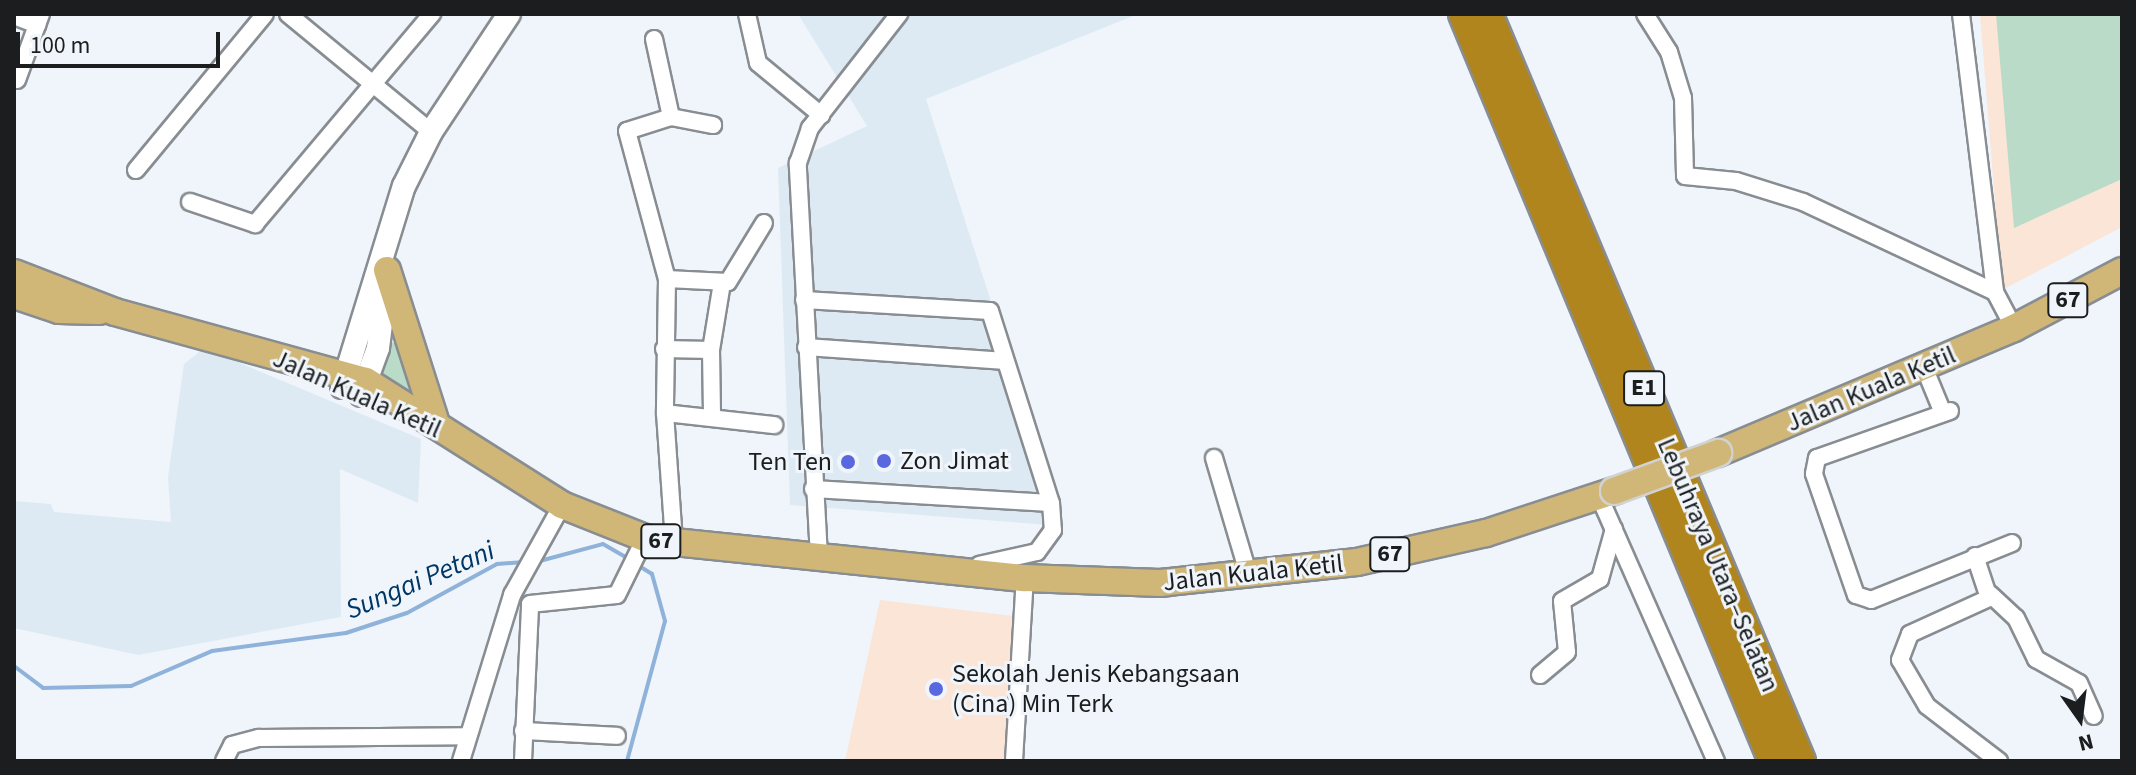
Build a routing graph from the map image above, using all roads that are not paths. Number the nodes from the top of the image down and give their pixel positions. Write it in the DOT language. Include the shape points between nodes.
graph roads {
  1 [pos="265,14"];
  2 [pos="288,14"];
  3 [pos="432,14"];
  4 [pos="509,14"];
  5 [pos="747,14"];
  6 [pos="899,14"];
  7 [pos="1464,14"];
  8 [pos="1487,14"];
  9 [pos="1645,14"];
  10 [pos="1961,14"];
  11 [pos="14,16"];
  12 [pos="39,20"];
  13 [pos="654,39"];
  14 [pos="17,80"];
  15 [pos="373,84"];
  16 [pos="821,115"];
  17 [pos="671,117"];
  18 [pos="713,125"];
  19 [pos="431,132"];
  20 [pos="136,170"];
  21 [pos="190,202"];
  22 [pos="764,223"];
  23 [pos="389,240"];
  24 [pos="387,270"];
  25 [pos="2122,271"];
  26 [pos="14,273"];
  27 [pos="667,279"];
  28 [pos="722,283"];
  29 [pos="1995,292"];
  30 [pos="17,297"];
  31 [pos="804,300"];
  32 [pos="115,312"];
  33 [pos="2014,328"];
  34 [pos="806,347"];
  35 [pos="664,349"];
  36 [pos="711,350"];
  37 [pos="1006,361"];
  38 [pos="1924,367"];
  39 [pos="354,384"];
  40 [pos="665,413"];
  41 [pos="712,416"];
  42 [pos="774,425"];
  43 [pos="444,428"];
  44 [pos="1214,458"];
  45 [pos="813,489"];
  46 [pos="1606,494"];
  47 [pos="1051,503"];
  48 [pos="562,505"];
  49 [pos="1614,529"];
  50 [pos="674,542"];
  51 [pos="2012,543"];
  52 [pos="643,547"];
  53 [pos="1975,556"];
  54 [pos="819,557"];
  55 [pos="954,570"];
  56 [pos="1249,576"];
  57 [pos="1025,578"];
  58 [pos="515,591"];
  59 [pos="1990,594"];
  60 [pos="530,604"];
  61 [pos="1540,675"];
  62 [pos="2094,716"];
  63 [pos="523,731"];
  64 [pos="468,736"];
  65 [pos="617,736"];
  66 [pos="224,761"];
  67 [pos="461,761"];
  68 [pos="523,761"];
  69 [pos="1014,761"];
  70 [pos="1716,761"];
  71 [pos="1774,761"];
  72 [pos="1800,761"];
  73 [pos="1999,761"];
  1 -- 20 [label="street"];
  2 -- 15 [label="street"];
  3 -- 15 [label="street"];
  4 -- 19 [label="main road"];
  5 -- 16 [label="street" via="758,63"];
  6 -- 16 [label="street"];
  7 -- 71 [label="highway, Lebuhraya Utara–Selatan / E1"];
  8 -- 72 [label="highway, Lebuhraya Utara–Selatan / E1"];
  9 -- 29 [label="street" via="1669,52 1683,98 1685,176 1736,181 1803,202"];
  10 -- 29 [label="street"];
  11 -- 12 [label="street"];
  12 -- 14 [label="street"];
  13 -- 17 [label="street"];
  15 -- 19 [label="street"];
  15 -- 21 [label="street" via="255,224"];
  16 -- 31 [label="street" via="798,163"];
  17 -- 18 [label="street"];
  17 -- 27 [label="street" via="627,130"];
  19 -- 23 [label="main road" via="404,186"];
  22 -- 28 [label="street" via="734,278"];
  23 -- 24 [label="main road"];
  23 -- 39 [label="main road"];
  24 -- 39 [label="main road" via="386,310"];
  24 -- 43 [label="main road"];
  25 -- 33 [label="main road, Jalan Kuala Ketil / 67"];
  26 -- 32 [label="main road, Jalan Kuala Ketil / 67"];
  27 -- 28 [label="street"];
  27 -- 35 [label="street"];
  28 -- 36 [label="street"];
  29 -- 33 [label="street"];
  30 -- 32 [label="main road, Jalan Kuala Ketil / 67" via="59,310"];
  31 -- 34 [label="street"];
  31 -- 37 [label="street" via="990,311"];
  32 -- 39 [label="main road, Jalan Kuala Ketil / 67" via="261,350"];
  33 -- 38 [label="main road, Jalan Kuala Ketil / 67"];
  34 -- 37 [label="street"];
  34 -- 45 [label="street"];
  35 -- 36 [label="street"];
  35 -- 40 [label="street"];
  36 -- 41 [label="street"];
  37 -- 47 [label="street"];
  38 -- 46 [label="main road, Jalan Kuala Ketil / 67, bridge"];
  38 -- 53 [label="street" via="1947,412 1822,454 1814,474 1862,601"];
  39 -- 43 [label="main road, Jalan Kuala Ketil / 67"];
  40 -- 41 [label="street"];
  40 -- 50 [label="street"];
  41 -- 42 [label="street"];
  43 -- 48 [label="main road, Jalan Kuala Ketil / 67"];
  44 -- 56 [label="street"];
  45 -- 47 [label="street"];
  45 -- 54 [label="street"];
  46 -- 49 [label="street"];
  46 -- 56 [label="main road, Jalan Kuala Ketil / 67" via="1486,533 1357,562"];
  47 -- 55 [label="street" via="1053,530 1037,552"];
  48 -- 52 [label="main road, Jalan Kuala Ketil / 67"];
  48 -- 58 [label="street"];
  49 -- 61 [label="street" via="1600,579 1562,601 1567,652"];
  49 -- 70 [label="street"];
  50 -- 52 [label="main road, Jalan Kuala Ketil / 67"];
  50 -- 54 [label="main road, Jalan Kuala Ketil / 67"];
  51 -- 53 [label="street"];
  52 -- 60 [label="street" via="628,582 611,598"];
  53 -- 59 [label="street"];
  54 -- 55 [label="main road, Jalan Kuala Ketil / 67"];
  55 -- 57 [label="main road, Jalan Kuala Ketil / 67"];
  56 -- 57 [label="main road, Jalan Kuala Ketil / 67" via="1131,584"];
  57 -- 69 [label="street"];
  58 -- 60 [label="street"];
  58 -- 64 [label="street"];
  59 -- 62 [label="street" via="2016,618 2036,659 2079,683"];
  59 -- 73 [label="street" via="1984,602 1910,634 1900,660 1927,706"];
  60 -- 63 [label="street"];
  63 -- 65 [label="street"];
  63 -- 68 [label="street"];
  64 -- 66 [label="street" via="259,738 232,745"];
  64 -- 67 [label="street"];
}
